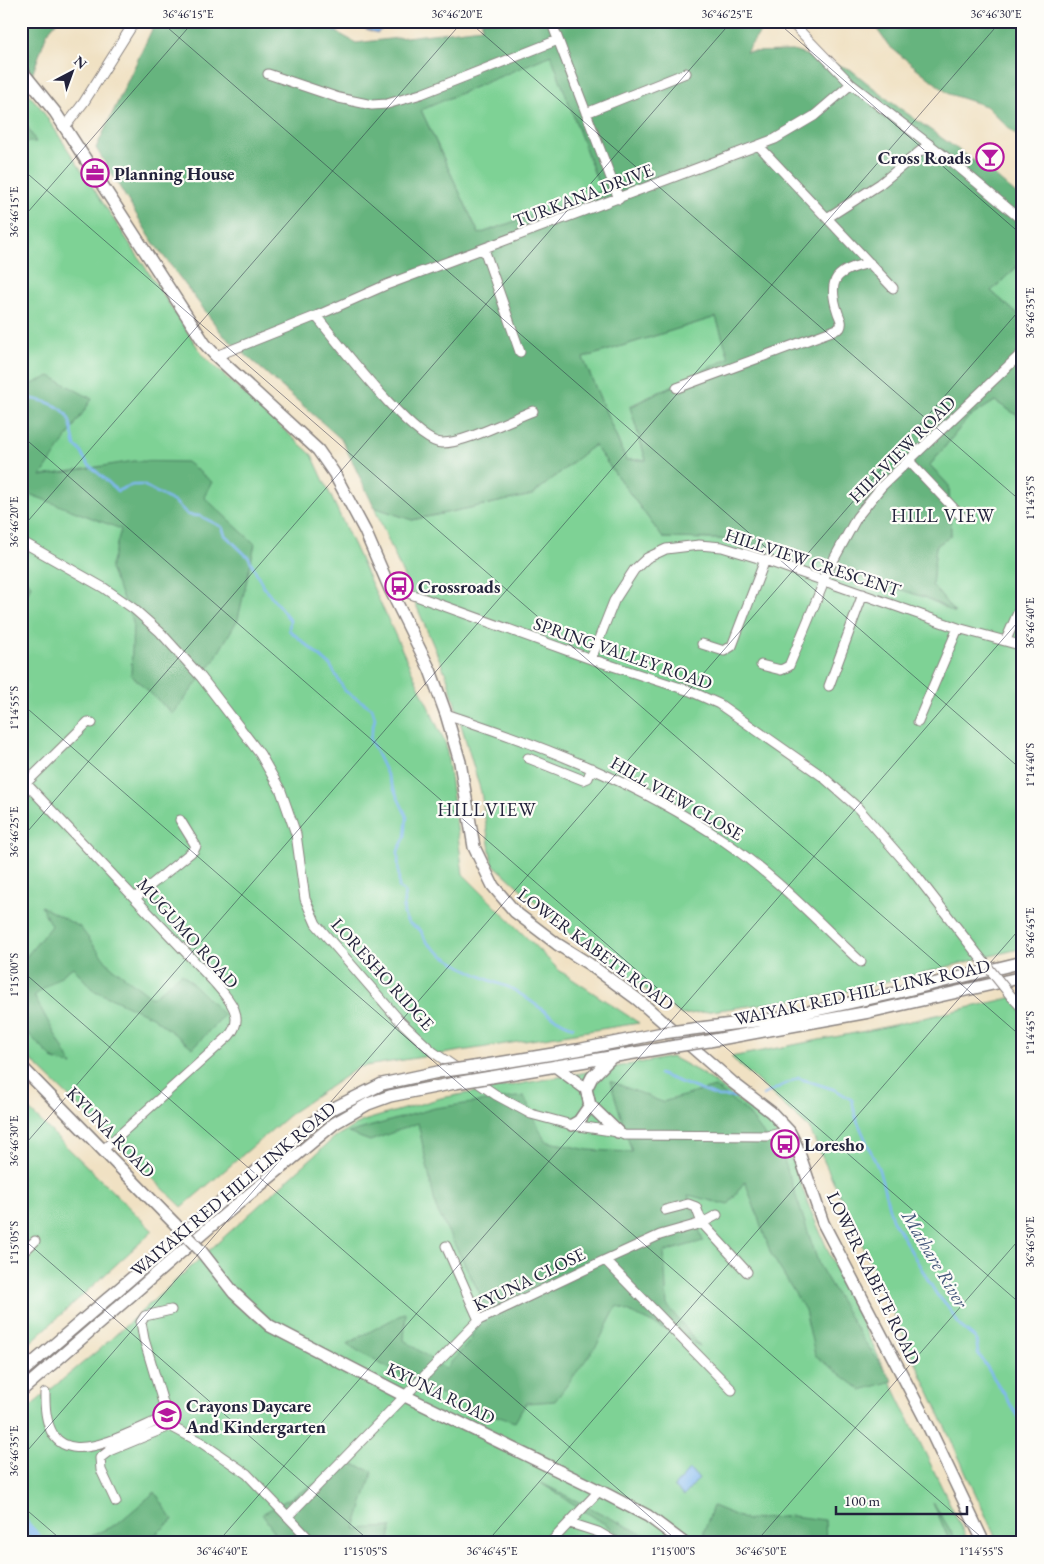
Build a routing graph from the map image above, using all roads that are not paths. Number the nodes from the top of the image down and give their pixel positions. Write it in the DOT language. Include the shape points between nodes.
graph roads {
  1 [pos="135,21"];
  2 [pos="551,21"];
  3 [pos="795,26"];
  4 [pos="558,40"];
  5 [pos="21,70"];
  6 [pos="686,73"];
  7 [pos="268,74"];
  8 [pos="851,84"];
  9 [pos="586,113"];
  10 [pos="64,127"];
  11 [pos="929,144"];
  12 [pos="758,146"];
  13 [pos="619,199"];
  14 [pos="826,218"];
  15 [pos="1023,221"];
  16 [pos="484,249"];
  17 [pos="870,263"];
  18 [pos="893,288"];
  19 [pos="316,316"];
  20 [pos="520,352"];
  21 [pos="1023,352"];
  22 [pos="216,356"];
  23 [pos="676,388"];
  24 [pos="532,411"];
  25 [pos="909,461"];
  26 [pos="962,518"];
  27 [pos="21,540"];
  28 [pos="765,560"];
  29 [pos="823,582"];
  30 [pos="390,590"];
  31 [pos="863,594"];
  32 [pos="1023,601"];
  33 [pos="958,628"];
  34 [pos="1006,640"];
  35 [pos="702,644"];
  36 [pos="1023,646"];
  37 [pos="591,659"];
  38 [pos="761,665"];
  39 [pos="829,686"];
  40 [pos="446,714"];
  41 [pos="918,722"];
  42 [pos="92,723"];
  43 [pos="528,758"];
  44 [pos="592,768"];
  45 [pos="24,781"];
  46 [pos="180,820"];
  47 [pos="136,898"];
  48 [pos="861,962"];
  49 [pos="1023,962"];
  50 [pos="1023,977"];
  51 [pos="1023,1009"];
  52 [pos="612,1056"];
  53 [pos="21,1066"];
  54 [pos="555,1066"];
  55 [pos="586,1089"];
  56 [pos="590,1105"];
  57 [pos="572,1125"];
  58 [pos="789,1131"];
  59 [pos="618,1132"];
  60 [pos="104,1149"];
  61 [pos="665,1210"];
  62 [pos="717,1215"];
  63 [pos="702,1223"];
  64 [pos="35,1241"];
  65 [pos="446,1246"];
  66 [pos="21,1254"];
  67 [pos="605,1260"];
  68 [pos="747,1272"];
  69 [pos="171,1310"];
  70 [pos="479,1320"];
  71 [pos="21,1373"];
  72 [pos="732,1390"];
  73 [pos="21,1391"];
  74 [pos="46,1393"];
  75 [pos="405,1396"];
  76 [pos="168,1422"];
  77 [pos="599,1491"];
  78 [pos="116,1502"];
  79 [pos="288,1516"];
  80 [pos="570,1523"];
  81 [pos="313,1543"];
  82 [pos="550,1543"];
  83 [pos="617,1543"];
  84 [pos="684,1543"];
  85 [pos="984,1543"];
  1 -- 10 [label="street" via="84,102"];
  2 -- 4 [label="street"];
  3 -- 8 [label="street"];
  4 -- 7 [label="street" via="421,94 386,104 372,105 348,99"];
  4 -- 9 [label="street"];
  5 -- 10 [label="main road, LOWER KABETE ROAD"];
  6 -- 9 [label="street"];
  8 -- 11 [label="street"];
  8 -- 12 [label="street, TURKANA DRIVE" via="814,116"];
  9 -- 13 [label="street"];
  10 -- 22 [label="main road, LOWER KABETE ROAD" via="189,323"];
  11 -- 14 [label="street" via="880,184"];
  11 -- 15 [label="street"];
  12 -- 13 [label="street, TURKANA DRIVE"];
  12 -- 14 [label="street"];
  13 -- 16 [label="street, TURKANA DRIVE"];
  14 -- 17 [label="street"];
  16 -- 19 [label="street, TURKANA DRIVE"];
  16 -- 20 [label="street"];
  17 -- 18 [label="street"];
  17 -- 23 [label="street" via="848,268 834,281 840,328"];
  19 -- 22 [label="street, TURKANA DRIVE"];
  19 -- 24 [label="street" via="380,392 428,439 440,443 455,442"];
  21 -- 25 [label="street, HILLVIEW ROAD"];
  22 -- 30 [label="main road, LOWER KABETE ROAD" via="304,436 327,462 366,531"];
  25 -- 26 [label="street"];
  25 -- 29 [label="street, HILLVIEW ROAD" via="882,486 857,517"];
  27 -- 57 [label="street, LORESHO RIDGE" via="128,604 160,632 201,677 260,754 281,791 296,834 305,899 316,924 400,1021 433,1052 496,1095 532,1114"];
  28 -- 29 [label="street, HILLVIEW CRESCENT"];
  28 -- 35 [label="street" via="732,646 724,651"];
  28 -- 37 [label="street, HILLVIEW CRESCENT" via="722,547 699,545 666,549 647,558 623,585"];
  29 -- 31 [label="street, HILLVIEW CRESCENT"];
  29 -- 38 [label="street, HILLVIEW ROAD" via="789,666 781,670"];
  30 -- 37 [label="street, SPRING VALLEY ROAD" via="413,595"];
  30 -- 40 [label="main road, LOWER KABETE ROAD" via="419,646"];
  31 -- 33 [label="street, HILLVIEW CRESCENT"];
  31 -- 39 [label="street"];
  32 -- 34 [label="street"];
  33 -- 34 [label="street, HILLVIEW CRESCENT"];
  33 -- 41 [label="street"];
  34 -- 36 [label="street, HILLVIEW CRESCENT"];
  37 -- 51 [label="street, SPRING VALLEY ROAD, bridge" via="690,691 719,704 822,776 877,828"];
  40 -- 44 [label="street, HILL VIEW CLOSE" via="516,737"];
  40 -- 58 [label="main road, LOWER KABETE ROAD" via="459,755 474,847 486,875 500,896 535,928 637,999 771,1112"];
  42 -- 45 [label="street" via="88,722"];
  43 -- 44 [label="street" via="583,780 588,778"];
  44 -- 48 [label="street, HILL VIEW CLOSE" via="725,842"];
  45 -- 47 [label="street, MUGUMO ROAD"];
  46 -- 47 [label="street" via="196,846 194,850"];
  47 -- 60 [label="street, MUGUMO ROAD" via="213,980 235,1010 238,1024 230,1036"];
  49 -- 71 [label="main road, WAIYAKI RED HILL LINK ROAD, bridge" via="780,1018 663,1033 382,1084 324,1113"];
  50 -- 52 [label="main road, WAIYAKI RED HILL LINK ROAD, bridge" via="869,1012"];
  52 -- 54 [label="main road, WAIYAKI RED HILL LINK ROAD"];
  52 -- 55 [label="main road" via="592,1077"];
  53 -- 60 [label="main road, KYUNA ROAD"];
  54 -- 55 [label="main road"];
  54 -- 73 [label="main road, WAIYAKI RED HILL LINK ROAD, bridge" via="390,1096 368,1104 335,1123"];
  55 -- 56 [label="main road"];
  56 -- 57 [label="main road" via="579,1121"];
  56 -- 59 [label="main road"];
  57 -- 59 [label="street, LORESHO RIDGE"];
  58 -- 59 [label="street, LORESHO RIDGE" via="768,1136 624,1135"];
  58 -- 85 [label="main road, LOWER KABETE ROAD" via="823,1223 924,1415"];
  60 -- 75 [label="main road, KYUNA ROAD, bridge" via="200,1251 234,1293 270,1326"];
  61 -- 63 [label="street" via="692,1205 696,1207"];
  62 -- 63 [label="street"];
  63 -- 67 [label="street" via="669,1232"];
  63 -- 68 [label="street"];
  64 -- 66 [label="street"];
  65 -- 70 [label="street"];
  67 -- 70 [label="street, KYUNA CLOSE"];
  67 -- 72 [label="street, KYUNA CLOSE"];
  69 -- 76 [label="street" via="145,1316 141,1322"];
  70 -- 75 [label="street, KYUNA CLOSE"];
  74 -- 76 [label="street" via="46,1422 51,1433 59,1443 75,1448 92,1446"];
  75 -- 77 [label="main road, KYUNA ROAD"];
  75 -- 79 [label="street, KYUNA CLOSE"];
  76 -- 78 [label="street" via="100,1458 101,1470"];
  76 -- 79 [label="street" via="258,1483"];
  77 -- 80 [label="street"];
  77 -- 84 [label="main road, KYUNA ROAD" via="648,1516"];
  79 -- 81 [label="street"];
  80 -- 82 [label="street"];
  80 -- 83 [label="street" via="598,1532"];
}
